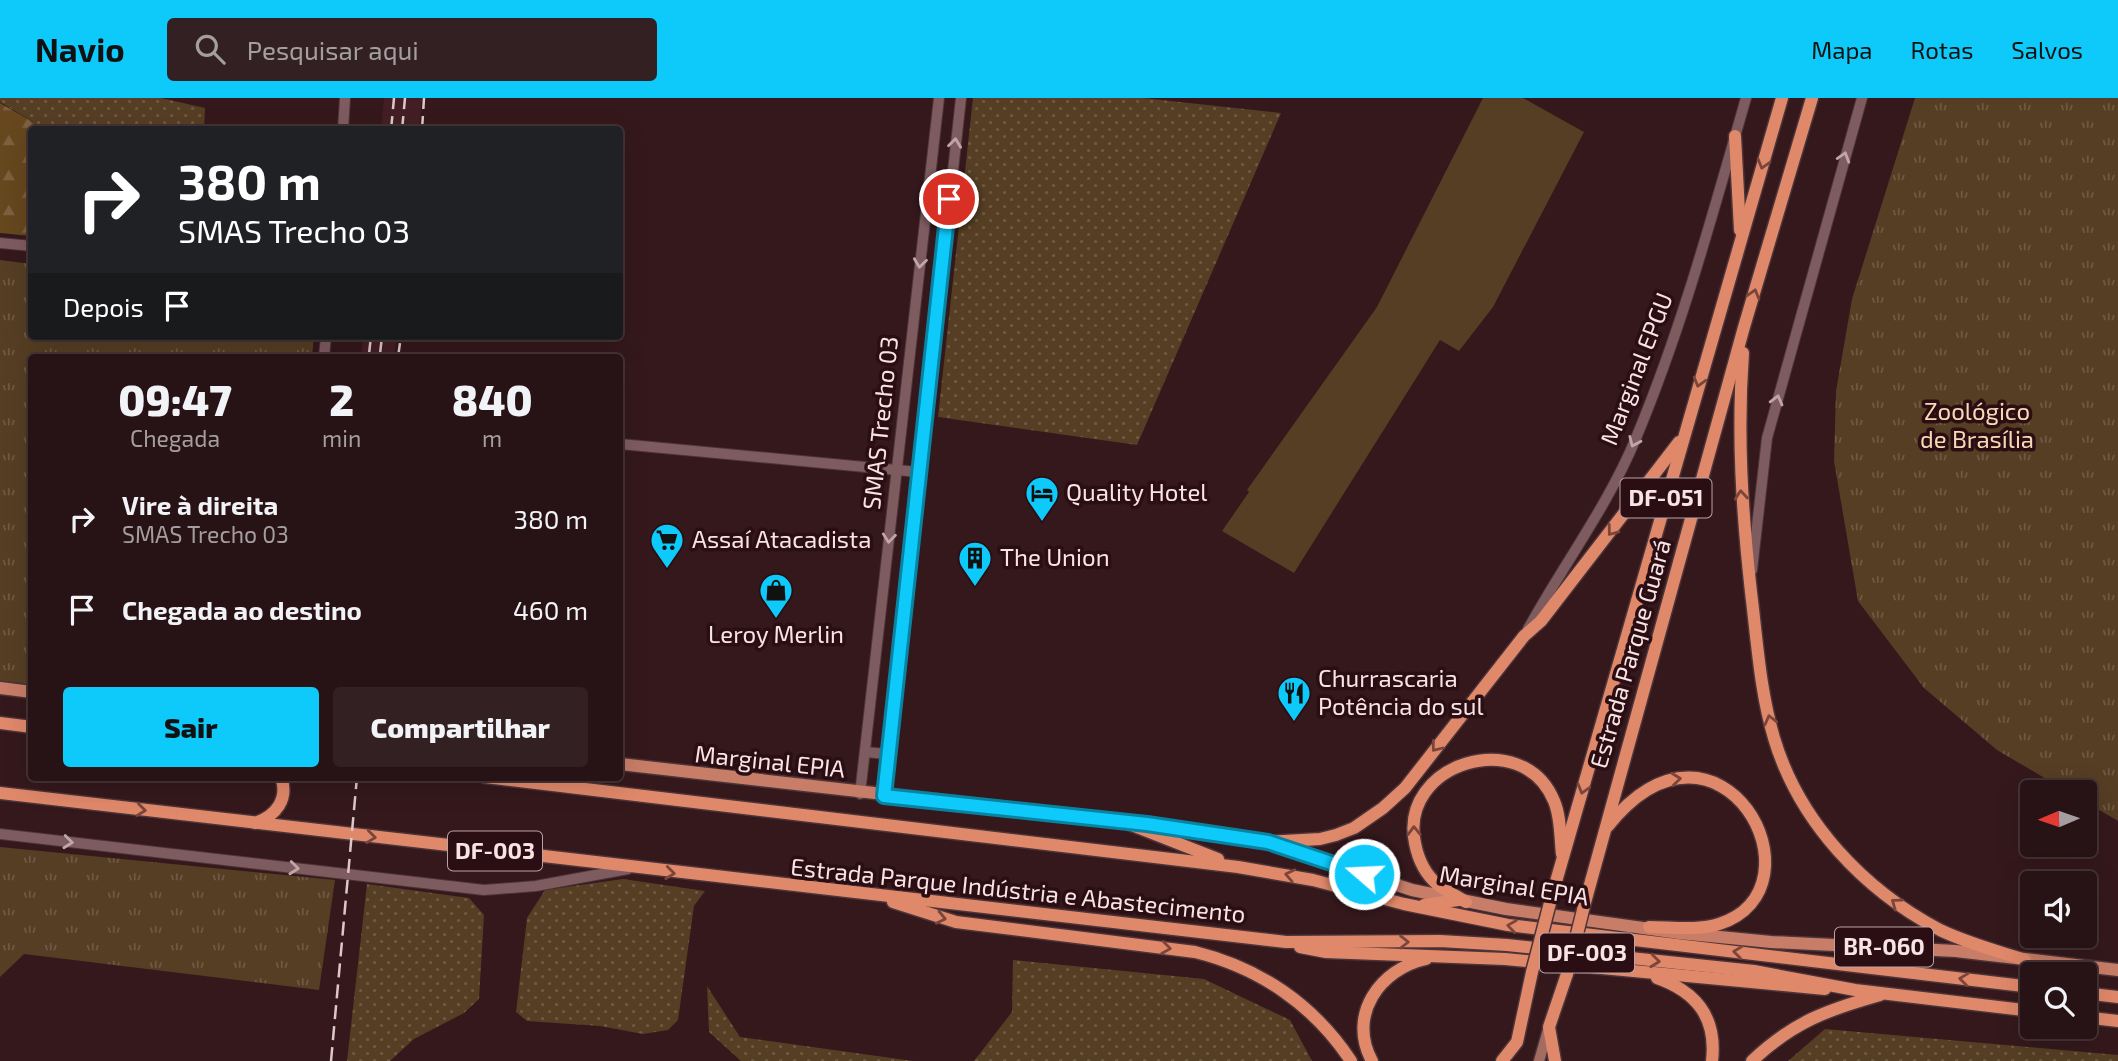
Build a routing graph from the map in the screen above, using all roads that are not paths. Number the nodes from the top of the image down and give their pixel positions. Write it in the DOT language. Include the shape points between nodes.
graph roads {
  1 [pos="345,98"];
  2 [pos="939,98"];
  3 [pos="961,98"];
  4 [pos="1746,98"];
  5 [pos="1782,98"];
  6 [pos="1812,98"];
  7 [pos="1862,98"];
  8 [pos="343,126"];
  9 [pos="1735,136"];
  10 [pos="1741,240"];
  11 [pos="0,243"];
  12 [pos="28,246"];
  13 [pos="916,296"];
  14 [pos="937,299"];
  15 [pos="915,308"];
  16 [pos="936,311"];
  17 [pos="1744,327"];
  18 [pos="1683,437"];
  19 [pos="623,444"];
  20 [pos="896,470"];
  21 [pos="919,472"];
  22 [pos="1751,588"];
  23 [pos="1524,636"];
  24 [pos="0,688"];
  25 [pos="28,692"];
  26 [pos="0,723"];
  27 [pos="28,726"];
  28 [pos="865,752"];
  29 [pos="887,754"];
  30 [pos="623,764"];
  31 [pos="282,781"];
  32 [pos="518,781"];
  33 [pos="0,793"];
  34 [pos="860,794"];
  35 [pos="884,796"];
  36 [pos="255,823"];
  37 [pos="1129,824"];
  38 [pos="1604,831"];
  39 [pos="0,834"];
  40 [pos="1268,842"];
  41 [pos="1563,860"];
  42 [pos="1238,867"];
  43 [pos="634,868"];
  44 [pos="876,895"];
  45 [pos="1462,901"];
  46 [pos="1414,906"];
  47 [pos="1649,927"];
  48 [pos="1286,942"];
  49 [pos="1446,955"];
  50 [pos="2025,960"];
  51 [pos="2118,970"];
  52 [pos="1641,972"];
  53 [pos="2020,986"];
  54 [pos="1855,990"];
  55 [pos="1886,994"];
  56 [pos="2097,995"];
  57 [pos="2118,997"];
  58 [pos="2020,1010"];
  59 [pos="2097,1019"];
  60 [pos="2118,1021"];
  61 [pos="1549,1027"];
  62 [pos="1517,1042"];
  63 [pos="1350,1061"];
  64 [pos="1372,1061"];
  65 [pos="1502,1061"];
  66 [pos="1512,1061"];
  67 [pos="1539,1061"];
  68 [pos="1555,1061"];
  69 [pos="1712,1061"];
  70 [pos="1752,1061"];
  1 -- 8 [label="street"];
  2 -- 13 [label="street, SMAS Trecho 03, one-way"];
  14 -- 3 [label="street, SMAS Trecho 03, one-way"];
  4 -- 9 [label="street, Marginal EPGU"];
  5 -- 10 [label="highway, Estrada Parque Guará / DF-051, one-way"];
  17 -- 6 [label="highway, Estrada Parque Guará / DF-051, one-way"];
  22 -- 7 [label="street, one-way" via="1767,439"];
  9 -- 10 [label="highway"];
  9 -- 23 [label="street, Marginal EPGU, one-way" via="1685,308 1635,440"];
  10 -- 18 [label="highway, Estrada Parque Guará / DF-051, one-way"];
  11 -- 12 [label="street"];
  13 -- 14 [label="street"];
  13 -- 15 [label="street, SMAS Trecho 03"];
  14 -- 16 [label="street, SMAS Trecho 03"];
  15 -- 16 [label="street"];
  15 -- 20 [label="street, SMAS Trecho 03"];
  16 -- 21 [label="street, SMAS Trecho 03"];
  22 -- 17 [label="highway, one-way" via="1738,443"];
  17 -- 38 [label="highway, Estrada Parque Guará / DF-051"];
  18 -- 23 [label="highway, one-way" via="1541,621"];
  18 -- 41 [label="highway, Estrada Parque Guará / DF-051, one-way"];
  19 -- 20 [label="street"];
  20 -- 21 [label="street"];
  20 -- 28 [label="street, SMAS Trecho 03, one-way"];
  21 -- 29 [label="street, SMAS Trecho 03"];
  50 -- 22 [label="highway, one-way" via="1962,939 1904,909 1850,864 1820,829 1787,772 1775,739 1766,705"];
  23 -- 40 [label="highway, one-way" via="1405,788 1383,808 1336,835"];
  24 -- 25 [label="main road"];
  26 -- 27 [label="highway"];
  28 -- 29 [label="street"];
  28 -- 34 [label="street, SMAS Trecho 03"];
  29 -- 35 [label="street, SMAS Trecho 03"];
  30 -- 34 [label="main road, Marginal EPIA"];
  31 -- 36 [label="highway" via="281,804"];
  32 -- 42 [label="highway, Estrada Parque Indústria e Abastecimento / DF-003"];
  33 -- 36 [label="highway, Estrada Parque Indústria e Abastecimento / DF-003, one-way"];
  34 -- 35 [label="main road, Marginal EPIA"];
  35 -- 37 [label="main road, Marginal EPIA"];
  36 -- 43 [label="highway, Estrada Parque Indústria e Abastecimento / DF-003, one-way"];
  37 -- 40 [label="main road, Marginal EPIA / BR-060"];
  37 -- 42 [label="highway"];
  38 -- 47 [label="highway, one-way" via="1641,792 1683,777 1709,781 1730,792 1752,814 1761,832 1764,875 1746,907 1718,925"];
  38 -- 61 [label="highway, Estrada Parque Guará / DF-051, bridge"];
  39 -- 43 [label="street, one-way" via="484,890 536,886"];
  40 -- 45 [label="main road, Marginal EPIA / BR-060" via="1412,891"];
  45 -- 41 [label="highway, one-way" via="1426,872 1414,838 1420,801 1436,779 1452,768 1500,759 1539,778 1554,801"];
  41 -- 62 [label="highway, Estrada Parque Guará / DF-051, bridge"];
  46 -- 42 [label="highway, Estrada Parque Indústria e Abastecimento / DF-003, one-way" via="1314,880"];
  43 -- 44 [label="highway, Estrada Parque Indústria e Abastecimento / DF-003, one-way"];
  44 -- 48 [label="highway, Estrada Parque Indústria e Abastecimento / DF-003"];
  44 -- 63 [label="highway, one-way" via="956,922 1219,958 1252,971 1303,1005 1335,1037"];
  45 -- 46 [label="highway"];
  45 -- 47 [label="main road, Marginal EPIA / BR-060"];
  53 -- 46 [label="highway, Estrada Parque Indústria e Abastecimento / DF-003, one-way" via="1508,925"];
  47 -- 50 [label="main road, Marginal EPIA / BR-060" via="1709,937 1956,951"];
  48 -- 49 [label="highway" via="1326,952"];
  48 -- 54 [label="highway, Estrada Parque Indústria e Abastecimento / DF-003, one-way" via="1507,945 1754,971"];
  49 -- 52 [label="highway"];
  49 -- 64 [label="highway" via="1405,964 1370,998 1364,1023"];
  50 -- 51 [label="main road, Marginal EPIA / BR-060"];
  52 -- 54 [label="highway" via="1794,989"];
  52 -- 69 [label="highway" via="1680,988 1703,1008 1713,1032"];
  54 -- 55 [label="highway, Estrada Parque Indústria e Abastecimento / DF-003"];
  55 -- 58 [label="highway, Estrada Parque Indústria e Abastecimento / DF-003"];
  55 -- 70 [label="highway" via="1807,1019"];
  56 -- 57 [label="highway"];
  59 -- 60 [label="highway"];
  61 -- 67 [label="main road, Estrada Parque Guará / DF-051"];
  61 -- 68 [label="highway"];
  62 -- 65 [label="highway"];
  62 -- 66 [label="main road, Estrada Parque Guará / DF-051"];
}
